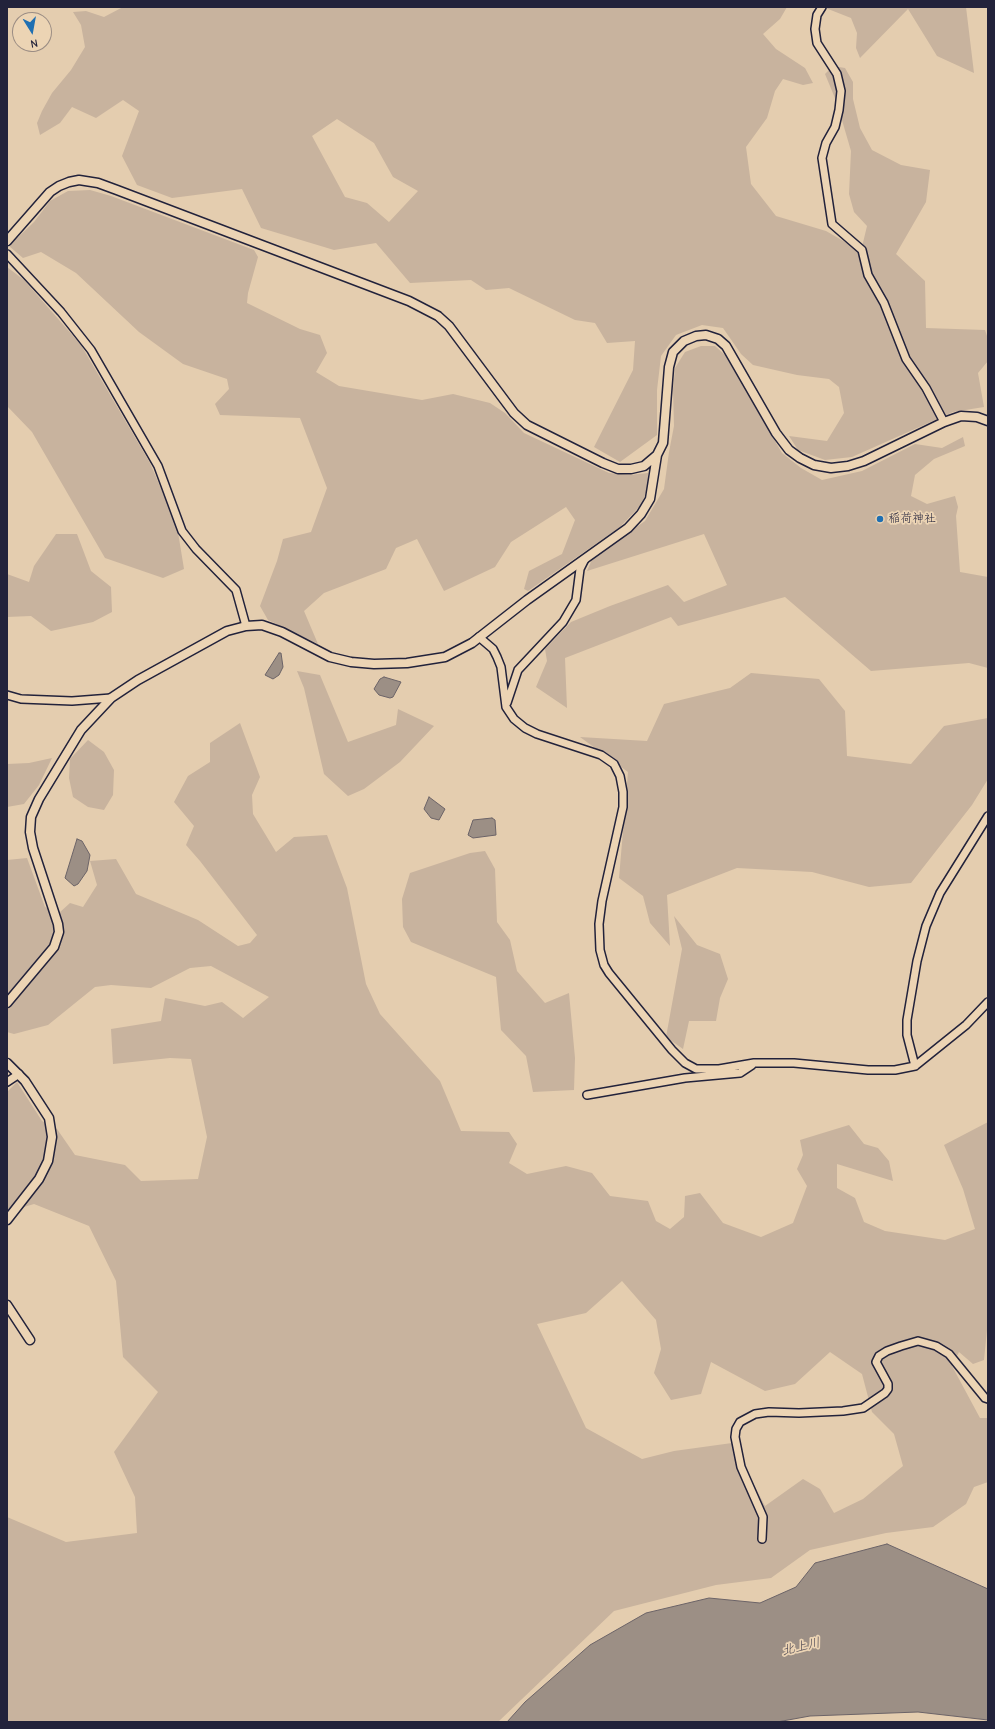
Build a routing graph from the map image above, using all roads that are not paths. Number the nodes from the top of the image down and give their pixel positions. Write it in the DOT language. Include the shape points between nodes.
graph roads {
  1 [pos="822,7"];
  2 [pos="7,241"];
  3 [pos="7,254"];
  4 [pos="988,421"];
  5 [pos="944,422"];
  6 [pos="657,455"];
  7 [pos="585,558"];
  8 [pos="246,626"];
  9 [pos="479,637"];
  10 [pos="7,695"];
  11 [pos="111,698"];
  12 [pos="506,707"];
  13 [pos="988,816"];
  14 [pos="988,1002"];
  15 [pos="7,1003"];
  16 [pos="7,1063"];
  17 [pos="754,1063"];
  18 [pos="914,1066"];
  19 [pos="19,1074"];
  20 [pos="7,1082"];
  21 [pos="586,1095"];
  22 [pos="7,1220"];
  23 [pos="7,1305"];
  24 [pos="30,1340"];
  25 [pos="988,1399"];
  26 [pos="762,1539"];
  1 -- 5 [label="street" via="815,29 817,43 837,74 841,91 835,127 826,143 822,158 832,224 862,250 868,275 884,303 906,359 926,388"];
  2 -- 6 [label="street" via="58,186 79,180 98,183 409,301 438,316 449,326 514,413 527,425 602,463 618,469 631,469 644,466"];
  3 -- 8 [label="street" via="61,312 91,350 158,466 182,530 196,550 236,590"];
  4 -- 5 [label="street" via="961,416"];
  5 -- 6 [label="street" via="864,461 831,468 814,465 789,450 776,433 726,346 718,338 696,336 684,341 673,352 669,367 663,443"];
  6 -- 7 [label="street" via="650,499 641,514 628,528"];
  7 -- 9 [label="street"];
  7 -- 12 [label="street" via="580,569 576,600 563,622 518,670"];
  8 -- 9 [label="street" via="262,625 282,632 330,657 374,664 407,663 445,657"];
  8 -- 11 [label="street" via="227,631 138,680"];
  9 -- 12 [label="street" via="498,657"];
  10 -- 11 [label="street" via="21,699"];
  11 -- 15 [label="street" via="82,730 31,816 33,848 59,932 54,947"];
  12 -- 17 [label="street" via="514,719 525,728 601,755 614,764 620,776 623,807 599,924 600,950 609,973 685,1063 696,1069 719,1069"];
  13 -- 18 [label="street" via="940,893 926,926 907,1020 907,1035"];
  14 -- 18 [label="street" via="966,1025"];
  16 -- 19 [label="street"];
  17 -- 18 [label="street" via="794,1063 875,1070 895,1070"];
  17 -- 21 [label="street" via="740,1073 685,1078"];
  19 -- 20 [label="street"];
  19 -- 22 [label="street" via="49,1118 52,1137 48,1161 38,1179"];
  23 -- 24 [label="street"];
  25 -- 26 [label="street" via="949,1354 936,1346 918,1341 894,1348 879,1356 876,1362 888,1384 888,1389 863,1408 799,1413 769,1412 755,1414 740,1422 736,1429 736,1444 741,1467 763,1517"];
}
